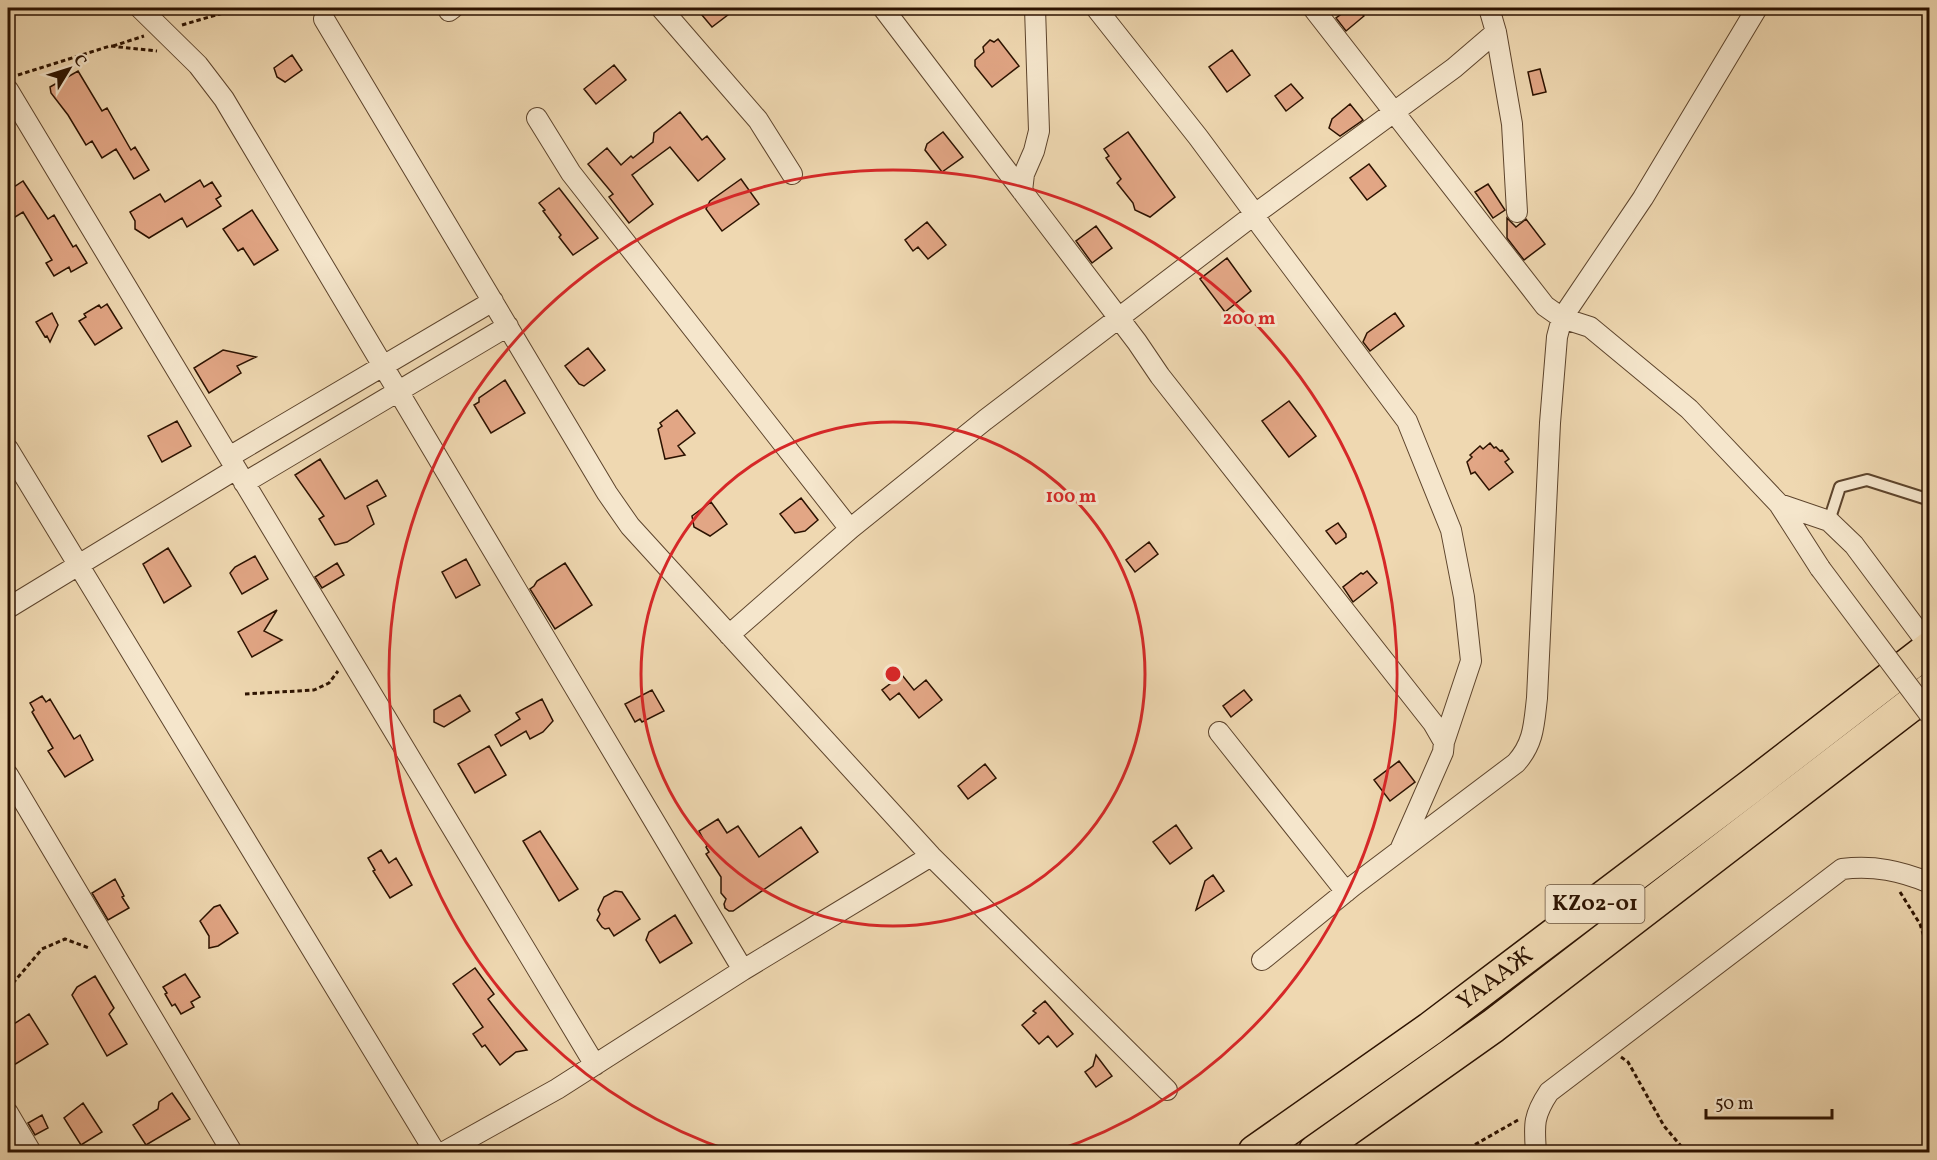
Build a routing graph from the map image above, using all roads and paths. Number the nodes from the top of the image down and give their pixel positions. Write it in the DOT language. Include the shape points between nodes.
graph roads {
  1 [pos="140,8"];
  2 [pos="661,8"];
  3 [pos="883,8"];
  4 [pos="1035,8"];
  5 [pos="1096,8"];
  6 [pos="1312,8"];
  7 [pos="1489,8"];
  8 [pos="1757,8"];
  9 [pos="324,19"];
  10 [pos="1496,32"];
  11 [pos="187,54"];
  12 [pos="8,78"];
  13 [pos="8,90"];
  14 [pos="1395,110"];
  15 [pos="537,118"];
  16 [pos="792,174"];
  17 [pos="1022,191"];
  18 [pos="1517,212"];
  19 [pos="1255,214"];
  20 [pos="493,301"];
  21 [pos="1562,318"];
  22 [pos="1119,319"];
  23 [pos="508,326"];
  24 [pos="383,366"];
  25 [pos="398,391"];
  26 [pos="8,449"];
  27 [pos="236,470"];
  28 [pos="1929,500"];
  29 [pos="1779,504"];
  30 [pos="1829,521"];
  31 [pos="850,529"];
  32 [pos="78,565"];
  33 [pos="8,608"];
  34 [pos="729,635"];
  35 [pos="1929,647"];
  36 [pos="349,657"];
  37 [pos="1929,690"];
  38 [pos="245,694"];
  39 [pos="1929,715"];
  40 [pos="1219,732"];
  41 [pos="1444,742"];
  42 [pos="8,775"];
  43 [pos="1399,852"];
  44 [pos="931,856"];
  45 [pos="1886,870"];
  46 [pos="1929,883"];
  47 [pos="1346,892"];
  48 [pos="108,944"];
  49 [pos="1929,956"];
  50 [pos="1262,960"];
  51 [pos="743,970"];
  52 [pos="8,989"];
  53 [pos="1607,1048"];
  54 [pos="595,1065"];
  55 [pos="1167,1090"];
  56 [pos="1537,1110"];
  57 [pos="8,1113"];
  58 [pos="31,1152"];
  59 [pos="232,1152"];
  60 [pos="435,1152"];
  61 [pos="444,1152"];
  62 [pos="1255,1152"];
  63 [pos="1315,1152"];
  64 [pos="1462,1152"];
  65 [pos="1536,1152"];
  66 [pos="1686,1152"];
  1 -- 11 [label="street"];
  2 -- 16 [label="street" via="758,120"];
  3 -- 17 [label="street"];
  4 -- 17 [label="street" via="1039,131"];
  5 -- 19 [label="street"];
  6 -- 14 [label="street"];
  7 -- 10 [label="street"];
  8 -- 21 [label="street" via="1643,198"];
  9 -- 20 [label="street"];
  10 -- 14 [label="street"];
  10 -- 18 [label="street" via="1512,124"];
  11 -- 12 [label="path" via="110,46"];
  11 -- 24 [label="street" via="224,99"];
  13 -- 27 [label="street"];
  14 -- 19 [label="street"];
  14 -- 21 [label="street" via="1545,306"];
  15 -- 31 [label="street" via="571,173"];
  17 -- 22 [label="street"];
  19 -- 22 [label="street"];
  19 -- 41 [label="street" via="1407,421 1451,530 1471,660"];
  20 -- 23 [label="street"];
  20 -- 24 [label="street"];
  21 -- 29 [label="street" via="1590,327 1689,409"];
  21 -- 43 [label="street" via="1550,423 1541,633 1532,736 1516,763"];
  22 -- 31 [label="street"];
  22 -- 41 [label="street"];
  23 -- 25 [label="street"];
  23 -- 34 [label="street" via="630,526"];
  24 -- 25 [label="street"];
  24 -- 27 [label="street"];
  25 -- 27 [label="street"];
  25 -- 51 [label="street"];
  26 -- 32 [label="street"];
  27 -- 32 [label="street"];
  27 -- 36 [label="street"];
  28 -- 30 [label="lane" via="1867,480 1840,487"];
  29 -- 30 [label="street"];
  29 -- 39 [label="street, bridge" via="1820,568"];
  30 -- 35 [label="street" via="1854,545"];
  31 -- 34 [label="street"];
  32 -- 33 [label="street"];
  32 -- 60 [label="street"];
  34 -- 44 [label="street"];
  35 -- 62 [label="highway, ҮАААЖ / KZ02-01" via="1430,1029"];
  36 -- 38 [label="path" via="329,682 314,690"];
  36 -- 54 [label="street"];
  37 -- 63 [label="highway, ҮАААЖ / KZ02-01" via="1493,1026"];
  40 -- 47 [label="street"];
  41 -- 43 [label="street"];
  42 -- 48 [label="street"];
  43 -- 47 [label="street"];
  44 -- 51 [label="street"];
  44 -- 55 [label="street"];
  45 -- 46 [label="street"];
  45 -- 49 [label="path" via="1920,924"];
  45 -- 53 [label="street" via="1842,869"];
  47 -- 50 [label="street"];
  48 -- 52 [label="path" via="92,949 65,939 42,949"];
  48 -- 59 [label="street"];
  51 -- 54 [label="street"];
  53 -- 56 [label="street" via="1549,1092"];
  53 -- 66 [label="path" via="1628,1062 1664,1126"];
  54 -- 61 [label="street"];
  56 -- 64 [label="path"];
  56 -- 65 [label="street"];
  57 -- 58 [label="street"];
}
